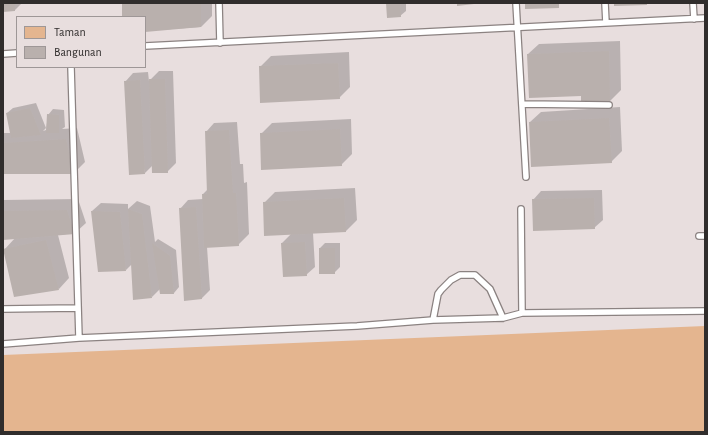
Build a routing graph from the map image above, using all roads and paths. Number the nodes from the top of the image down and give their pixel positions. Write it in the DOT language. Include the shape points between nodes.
graph roads {
  1 [pos="219,3"];
  2 [pos="516,3"];
  3 [pos="605,3"];
  4 [pos="693,3"];
  5 [pos="705,18"];
  6 [pos="694,19"];
  7 [pos="606,23"];
  8 [pos="518,28"];
  9 [pos="220,43"];
  10 [pos="146,46"];
  11 [pos="16,53"];
  12 [pos="3,54"];
  13 [pos="71,68"];
  14 [pos="522,104"];
  15 [pos="609,105"];
  16 [pos="526,177"];
  17 [pos="521,209"];
  18 [pos="77,308"];
  19 [pos="3,309"];
  20 [pos="705,311"];
  21 [pos="522,313"];
  22 [pos="504,318"];
  23 [pos="433,320"];
  24 [pos="79,338"];
  25 [pos="3,344"];
  1 -- 9 [label="lane"];
  2 -- 8 [label="lane"];
  3 -- 7 [label="lane"];
  4 -- 6 [label="lane"];
  5 -- 6 [label="lane"];
  6 -- 7 [label="lane"];
  7 -- 8 [label="lane"];
  8 -- 9 [label="lane"];
  8 -- 14 [label="lane"];
  9 -- 10 [label="lane"];
  11 -- 12 [label="lane"];
  13 -- 18 [label="lane"];
  14 -- 15 [label="lane"];
  14 -- 16 [label="lane"];
  17 -- 21 [label="lane"];
  18 -- 19 [label="lane"];
  18 -- 24 [label="lane"];
  20 -- 21 [label="lane"];
  21 -- 22 [label="lane"];
  22 -- 23 [label="lane"];
  22 -- 23 [label="lane" via="490,289 475,275 460,275 451,280 438,294"];
  23 -- 24 [label="lane" via="357,326"];
  24 -- 25 [label="lane"];
}
